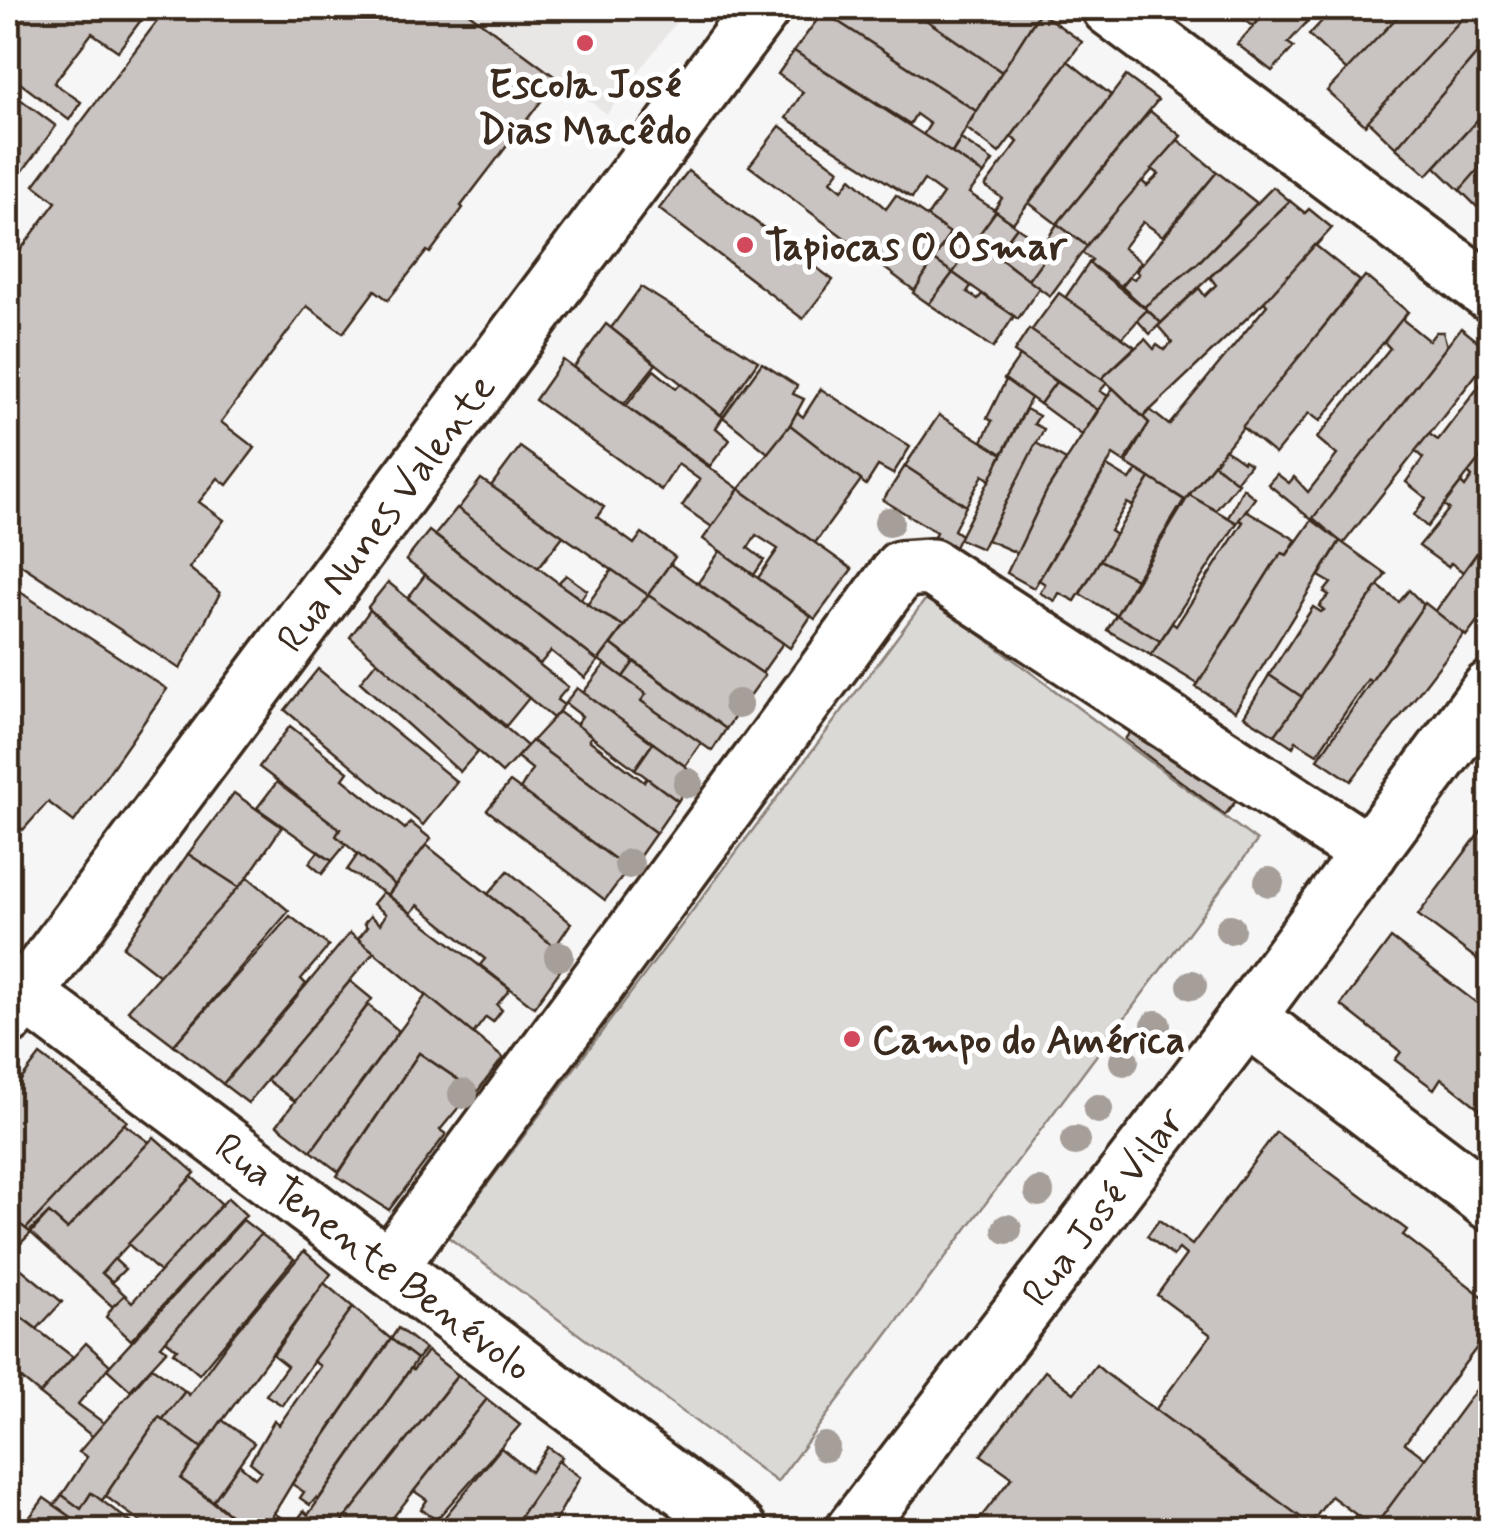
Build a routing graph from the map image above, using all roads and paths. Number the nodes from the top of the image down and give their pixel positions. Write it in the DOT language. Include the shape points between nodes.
graph roads {
  1 [pos="762,8"];
  2 [pos="1110,8"];
  3 [pos="1490,293"];
  4 [pos="1490,689"];
  5 [pos="1368,853"];
  6 [pos="13,997"];
  7 [pos="1247,1017"];
  8 [pos="1490,1202"];
  9 [pos="389,1267"];
  10 [pos="739,1530"];
  11 [pos="854,1530"];
  1 -- 6 [label="street, Rua Nunes Valente"];
  2 -- 3 [label="street"];
  4 -- 5 [label="street, Rua José Vilar"];
  5 -- 7 [label="street, Rua José Vilar"];
  5 -- 9 [label="street" via="931,567 901,569"];
  6 -- 9 [label="street, Rua Tenente Benévolo"];
  7 -- 8 [label="street"];
  7 -- 11 [label="street, Rua José Vilar"];
  9 -- 10 [label="street, Rua Tenente Benévolo"];
}
